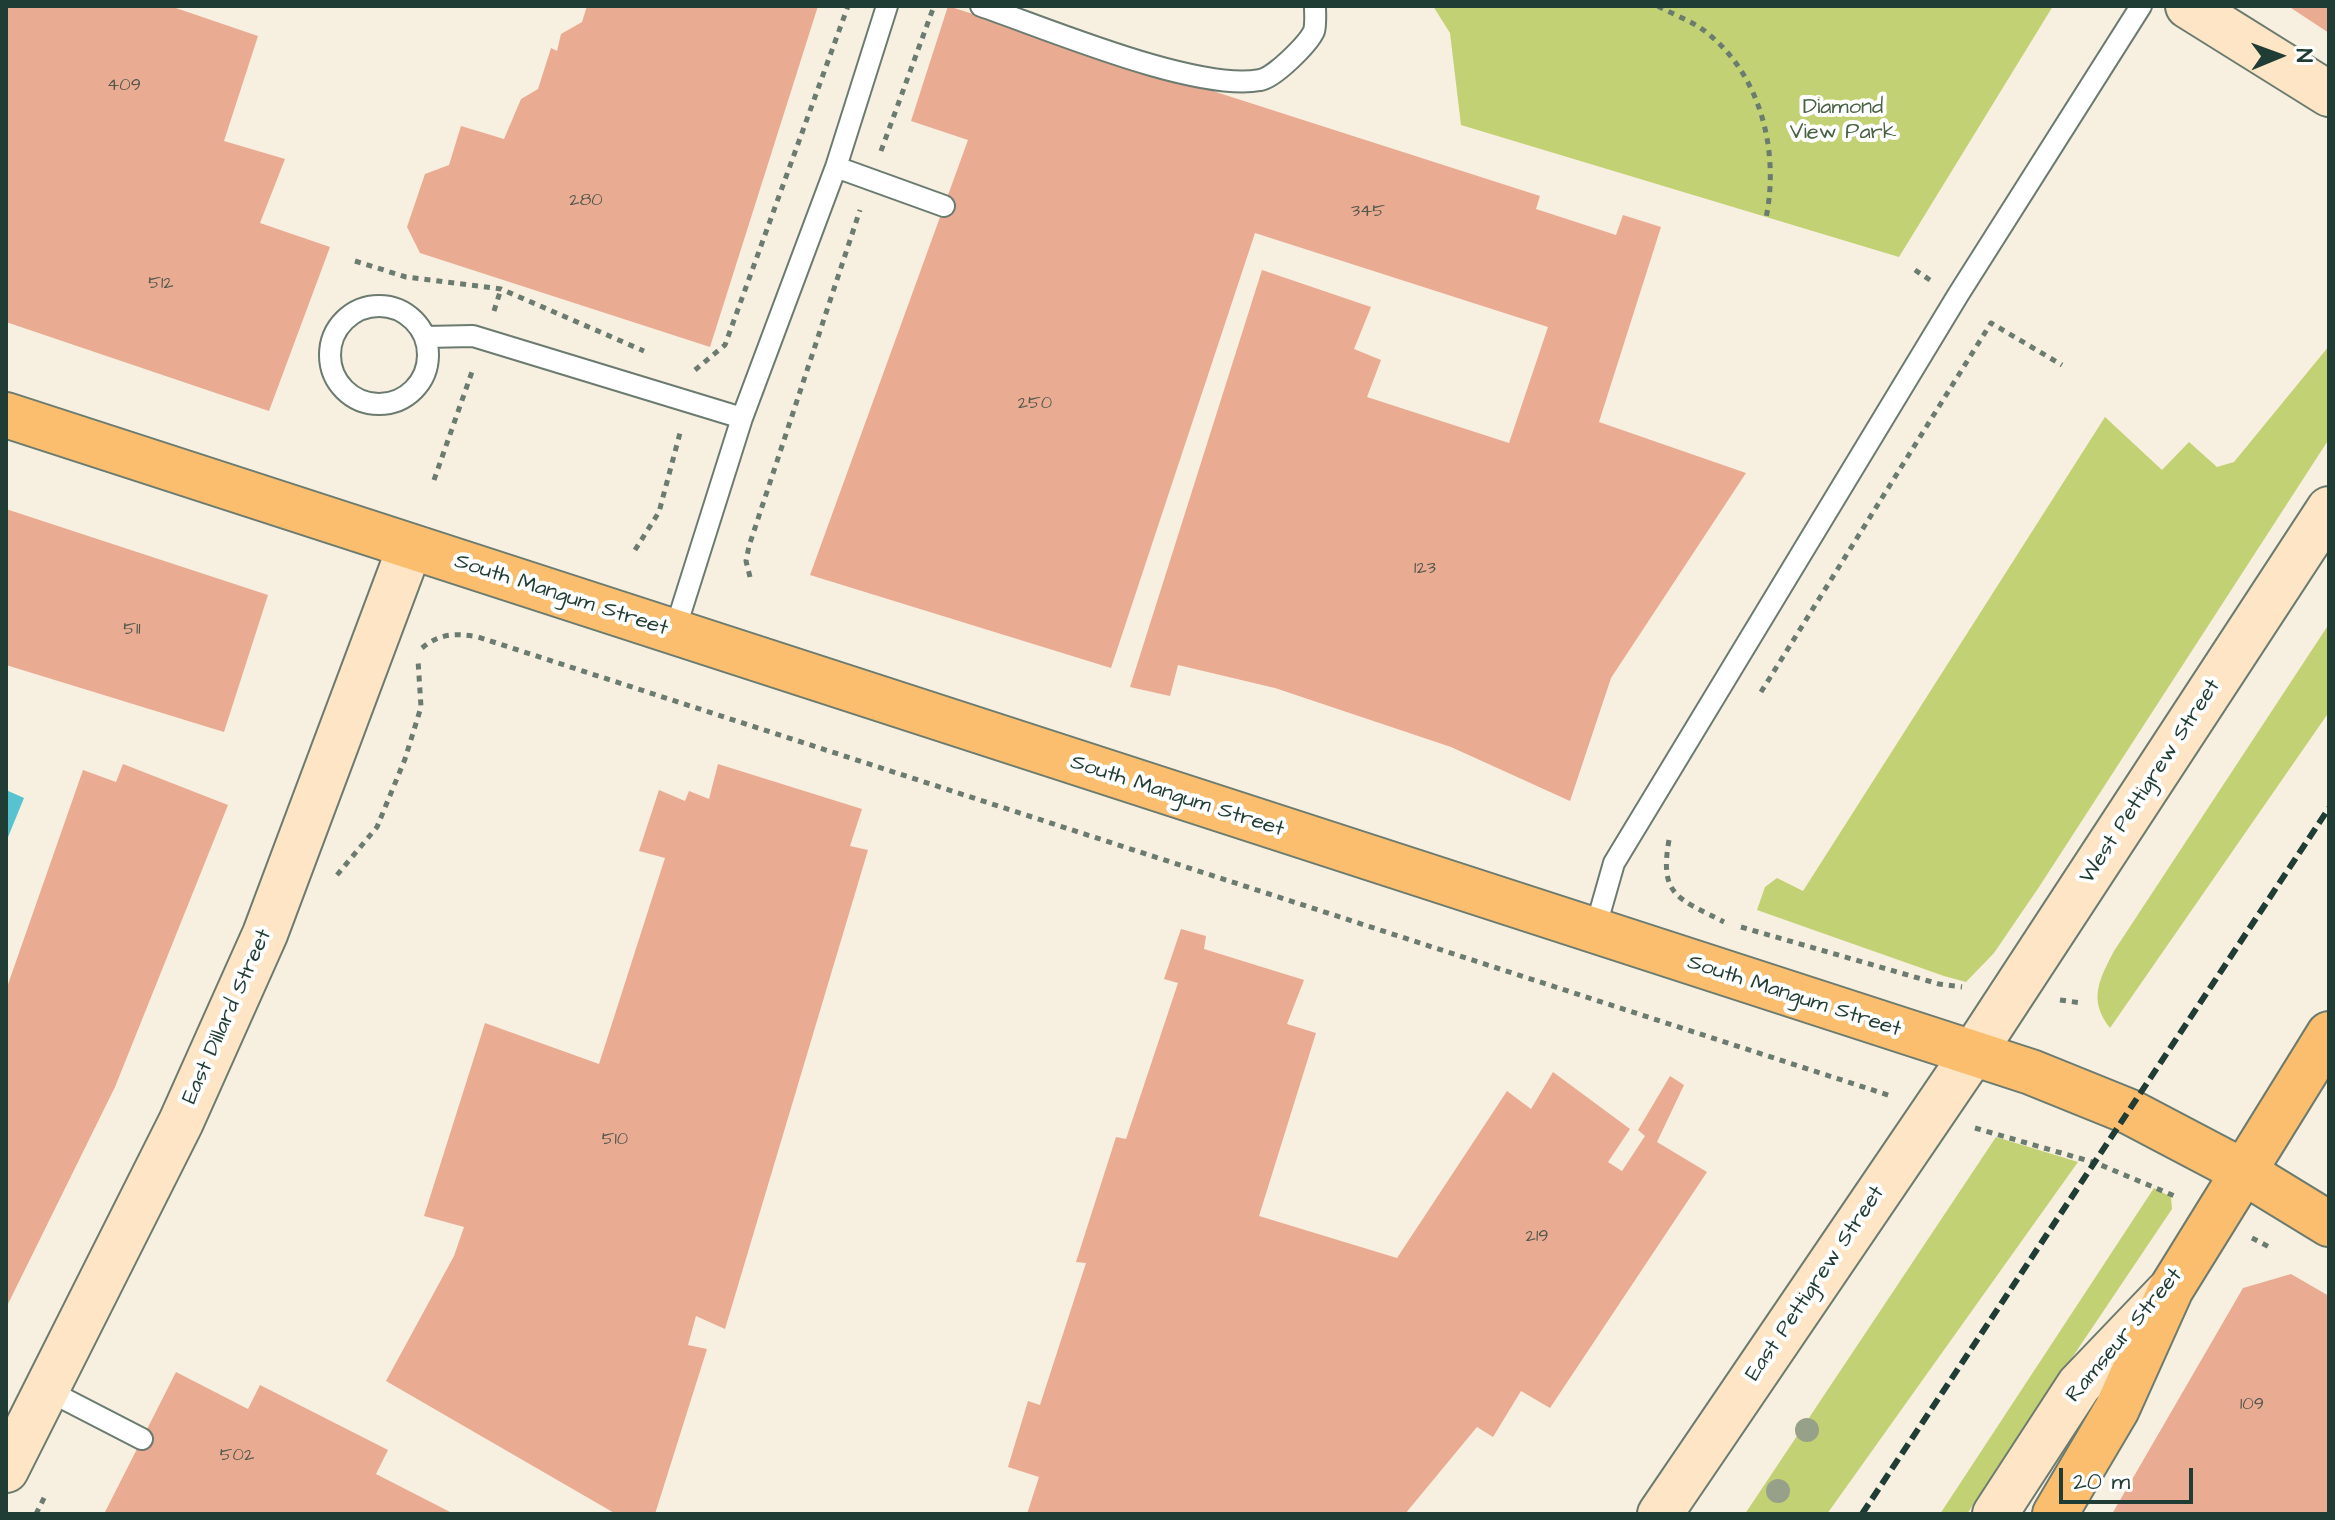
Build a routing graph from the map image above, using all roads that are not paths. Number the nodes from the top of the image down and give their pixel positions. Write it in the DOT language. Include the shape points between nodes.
graph roads {
  1 [pos="887,6"];
  2 [pos="981,6"];
  3 [pos="1315,6"];
  4 [pos="2141,6"];
  5 [pos="2188,6"];
  6 [pos="2329,94"];
  7 [pos="836,167"];
  8 [pos="944,206"];
  9 [pos="425,337"];
  10 [pos="6,415"];
  11 [pos="742,418"];
  12 [pos="2329,509"];
  13 [pos="410,547"];
  14 [pos="674,633"];
  15 [pos="1594,933"];
  16 [pos="2329,1034"];
  17 [pos="1972,1055"];
  18 [pos="2244,1172"];
  19 [pos="2329,1224"];
  20 [pos="2171,1289"];
  21 [pos="47,1390"];
  22 [pos="142,1439"];
  23 [pos="6,1470"];
  24 [pos="1660,1514"];
  25 [pos="1995,1514"];
  26 [pos="2055,1514"];
  1 -- 7 [label="lane"];
  2 -- 3 [label="lane" via="1158,67 1219,79 1262,80 1294,56 1314,30"];
  4 -- 15 [label="lane" via="1958,295 1614,863"];
  5 -- 6 [label="street"];
  7 -- 8 [label="lane"];
  7 -- 11 [label="lane"];
  9 -- 9 [label="lane" via="405,313 382,307 358,310 335,332 330,355 336,379 353,397 375,405 407,396 426,370"];
  9 -- 11 [label="lane" via="484,339"];
  10 -- 13 [label="main road, South Mangum Street"];
  11 -- 14 [label="lane"];
  12 -- 17 [label="street, West Pettigrew Street"];
  13 -- 14 [label="main road, South Mangum Street"];
  13 -- 21 [label="street, East Dillard Street" via="265,934 181,1122"];
  14 -- 15 [label="main road, South Mangum Street"];
  15 -- 17 [label="main road, South Mangum Street"];
  16 -- 18 [label="main road, Ramseur Street"];
  17 -- 18 [label="main road, South Mangum Street" via="2031,1072 2130,1112"];
  17 -- 24 [label="street, East Pettigrew Street"];
  18 -- 19 [label="main road, South Mangum Street"];
  18 -- 20 [label="main road, Ramseur Street"];
  20 -- 25 [label="street, Ramseur Street" via="2079,1385"];
  20 -- 26 [label="main road" via="2117,1409"];
  21 -- 22 [label="lane"];
  21 -- 23 [label="street, East Dillard Street"];
}
